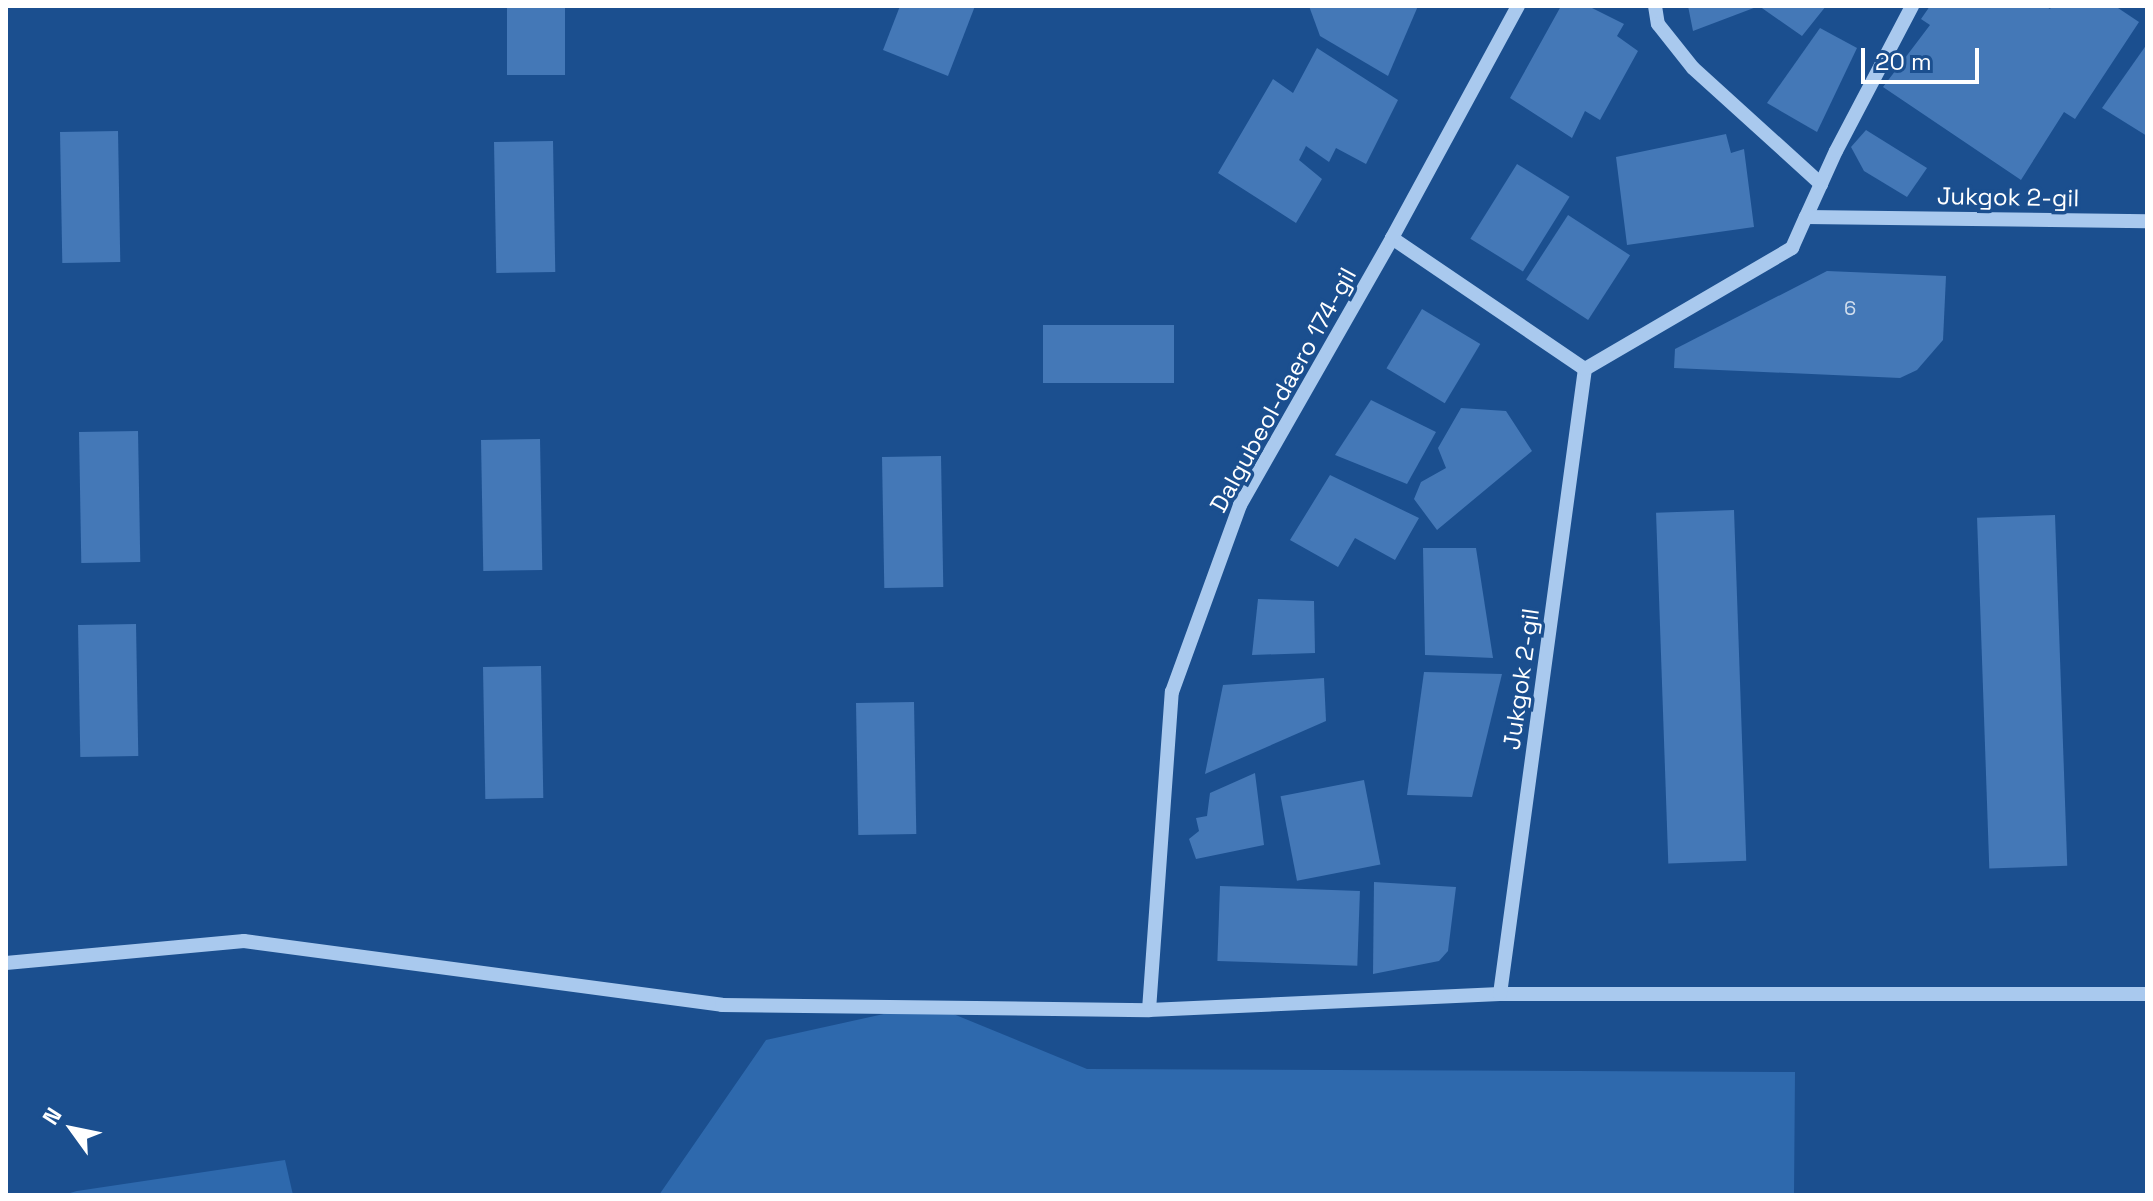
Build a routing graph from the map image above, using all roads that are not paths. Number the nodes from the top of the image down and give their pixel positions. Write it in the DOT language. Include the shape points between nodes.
graph roads {
  1 [pos="1655,6"];
  2 [pos="1912,6"];
  3 [pos="1515,7"];
  4 [pos="1821,184"];
  5 [pos="1806,217"];
  6 [pos="2147,221"];
  7 [pos="1392,238"];
  8 [pos="1585,369"];
  9 [pos="6,963"];
  10 [pos="1500,994"];
  11 [pos="2147,994"];
  12 [pos="1149,1010"];
  1 -- 4 [label="street" via="1658,24 1693,68"];
  2 -- 4 [label="street"];
  3 -- 7 [label="street, Dalgubeol-daero 174-gil"];
  4 -- 5 [label="street"];
  5 -- 6 [label="street, Jukgok 2-gil"];
  5 -- 8 [label="street" via="1792,248"];
  7 -- 8 [label="street"];
  7 -- 12 [label="street, Dalgubeol-daero 174-gil" via="1240,505 1172,692"];
  8 -- 10 [label="street, Jukgok 2-gil"];
  9 -- 12 [label="street" via="244,941 722,1005"];
  10 -- 11 [label="street"];
  10 -- 12 [label="street"];
}
